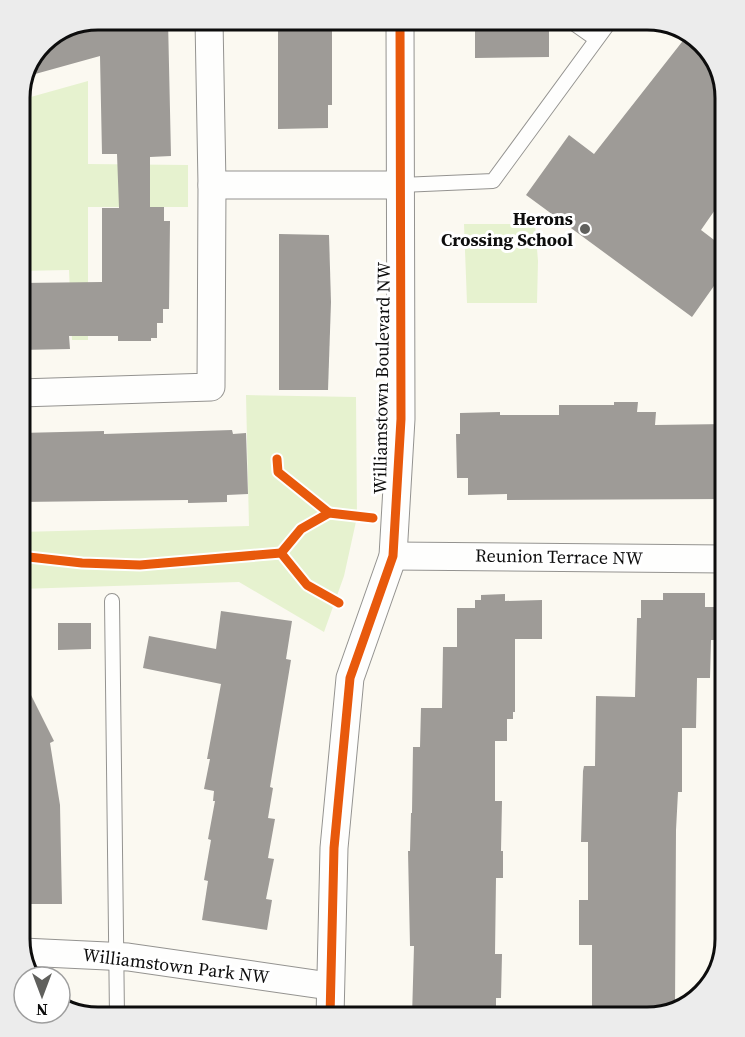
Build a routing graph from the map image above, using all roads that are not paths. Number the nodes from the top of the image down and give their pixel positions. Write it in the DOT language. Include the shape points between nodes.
graph roads {
  1 [pos="209,30"];
  2 [pos="400,30"];
  3 [pos="583,30"];
  4 [pos="603,30"];
  5 [pos="596,39"];
  6 [pos="400,184"];
  7 [pos="212,185"];
  8 [pos="30,393"];
  9 [pos="393,556"];
  10 [pos="715,559"];
  11 [pos="112,601"];
  12 [pos="32,952"];
  13 [pos="117,956"];
  14 [pos="329,986"];
  15 [pos="117,1007"];
  16 [pos="330,1007"];
  1 -- 7 [label="street"];
  2 -- 6 [label="street, Williamstown Boulevard NW"];
  3 -- 5 [label="lane"];
  4 -- 5 [label="lane"];
  5 -- 6 [label="lane" via="493,181"];
  6 -- 7 [label="street"];
  6 -- 9 [label="street, Williamstown Boulevard NW" via="401,419"];
  7 -- 8 [label="street" via="211,387"];
  9 -- 10 [label="street, Reunion Terrace NW"];
  9 -- 14 [label="street, Williamstown Boulevard NW" via="350,678 334,848"];
  11 -- 13 [label="lane"];
  12 -- 13 [label="street, Williamstown Park NW"];
  13 -- 14 [label="street, Williamstown Park NW"];
  13 -- 15 [label="lane"];
  14 -- 16 [label="street, Williamstown Boulevard NW"];
}
